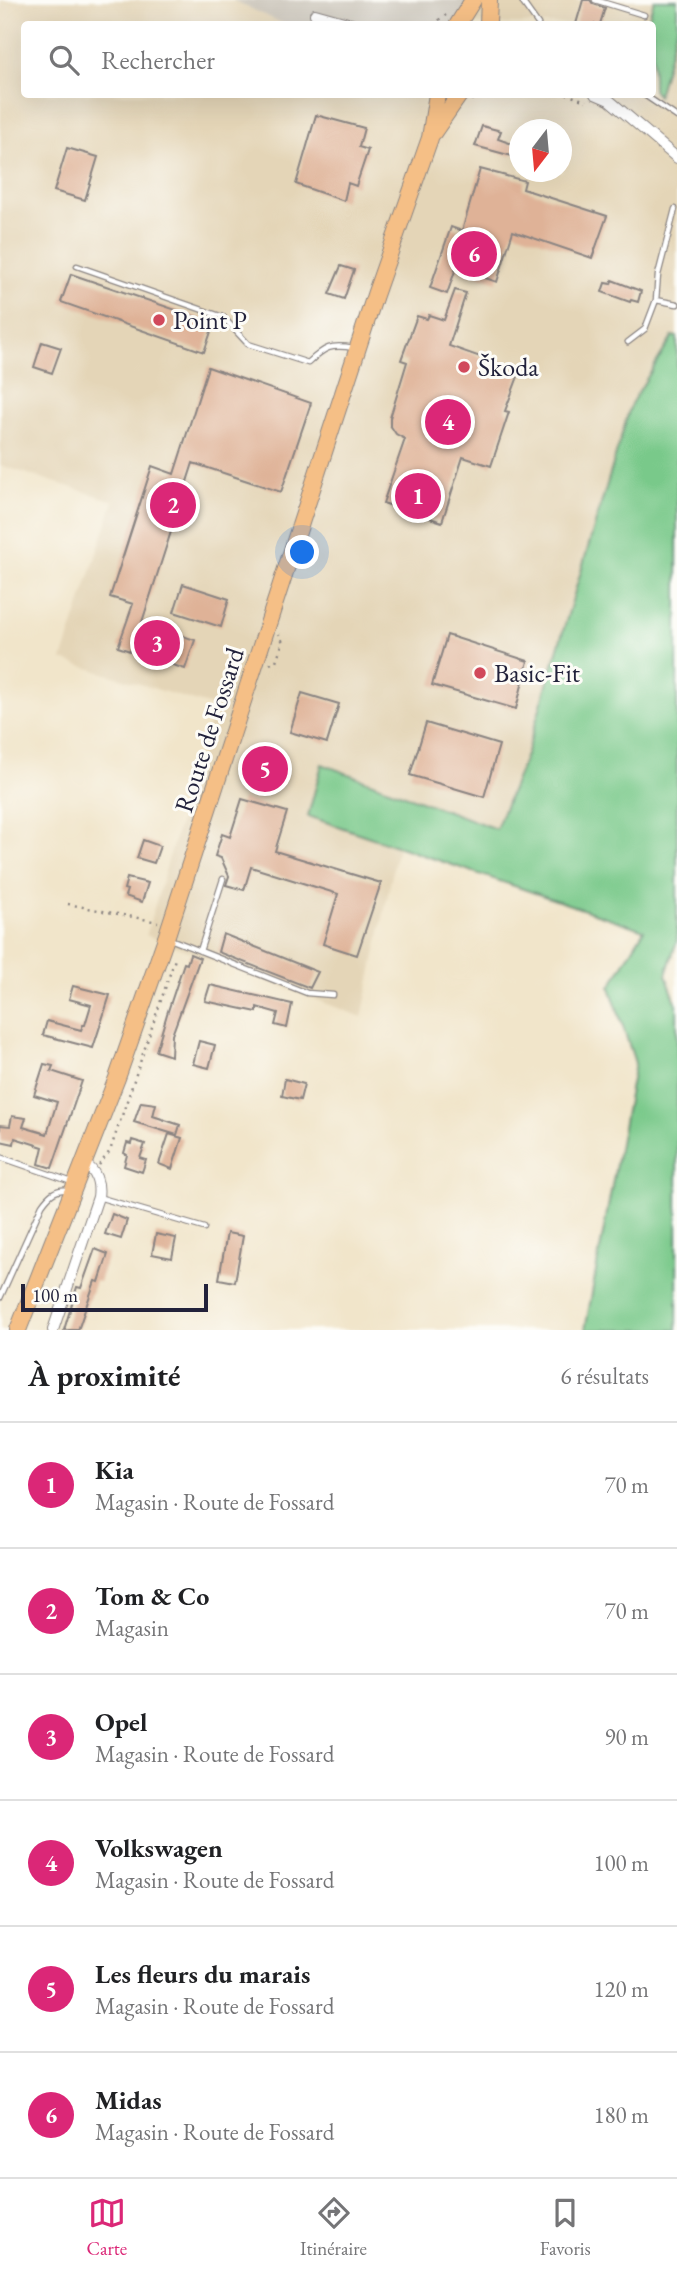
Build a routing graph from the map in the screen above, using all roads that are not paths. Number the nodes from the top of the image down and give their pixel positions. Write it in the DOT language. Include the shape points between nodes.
graph roads {
  1 [pos="473,0"];
  2 [pos="489,0"];
  3 [pos="595,0"];
  4 [pos="523,3"];
  5 [pos="315,14"];
  6 [pos="644,15"];
  7 [pos="340,21"];
  8 [pos="460,21"];
  9 [pos="488,21"];
  10 [pos="536,21"];
  11 [pos="436,98"];
  12 [pos="457,98"];
  13 [pos="604,98"];
  14 [pos="649,98"];
  15 [pos="677,117"];
  16 [pos="430,138"];
  17 [pos="677,158"];
  18 [pos="675,209"];
  19 [pos="77,266"];
  20 [pos="656,300"];
  21 [pos="677,304"];
  22 [pos="628,342"];
  23 [pos="358,349"];
  24 [pos="223,879"];
  25 [pos="169,931"];
  26 [pos="200,951"];
  27 [pos="333,995"];
  28 [pos="0,1157"];
  29 [pos="83,1163"];
  30 [pos="74,1187"];
  31 [pos="98,1197"];
  32 [pos="204,1228"];
  33 [pos="0,1298"];
  34 [pos="18,1330"];
  35 [pos="53,1330"];
  1 -- 8 [label="main road"];
  2 -- 9 [label="main road"];
  3 -- 6 [label="lane"];
  4 -- 10 [label="lane"];
  5 -- 7 [label="street"];
  11 -- 16 [label="main road"];
  12 -- 16 [label="main road"];
  13 -- 17 [label="street"];
  14 -- 15 [label="lane"];
  16 -- 23 [label="main road, Route de Fossard"];
  18 -- 20 [label="lane"];
  19 -- 23 [label="lane" via="223,317 248,344 308,363 321,350 337,345"];
  20 -- 21 [label="lane"];
  20 -- 22 [label="lane" via="645,328"];
  23 -- 25 [label="main road, Route de Fossard"];
  24 -- 26 [label="lane"];
  25 -- 26 [label="lane"];
  25 -- 29 [label="main road, Route de Fossard"];
  26 -- 27 [label="lane" via="307,993"];
  28 -- 30 [label="lane"];
  29 -- 30 [label="main road, Route de Fossard"];
  29 -- 31 [label="street" via="94,1172"];
  30 -- 33 [label="lane" via="48,1196"];
  30 -- 34 [label="main road, Route de Fossard"];
  31 -- 32 [label="lane"];
  31 -- 35 [label="street"];
}
